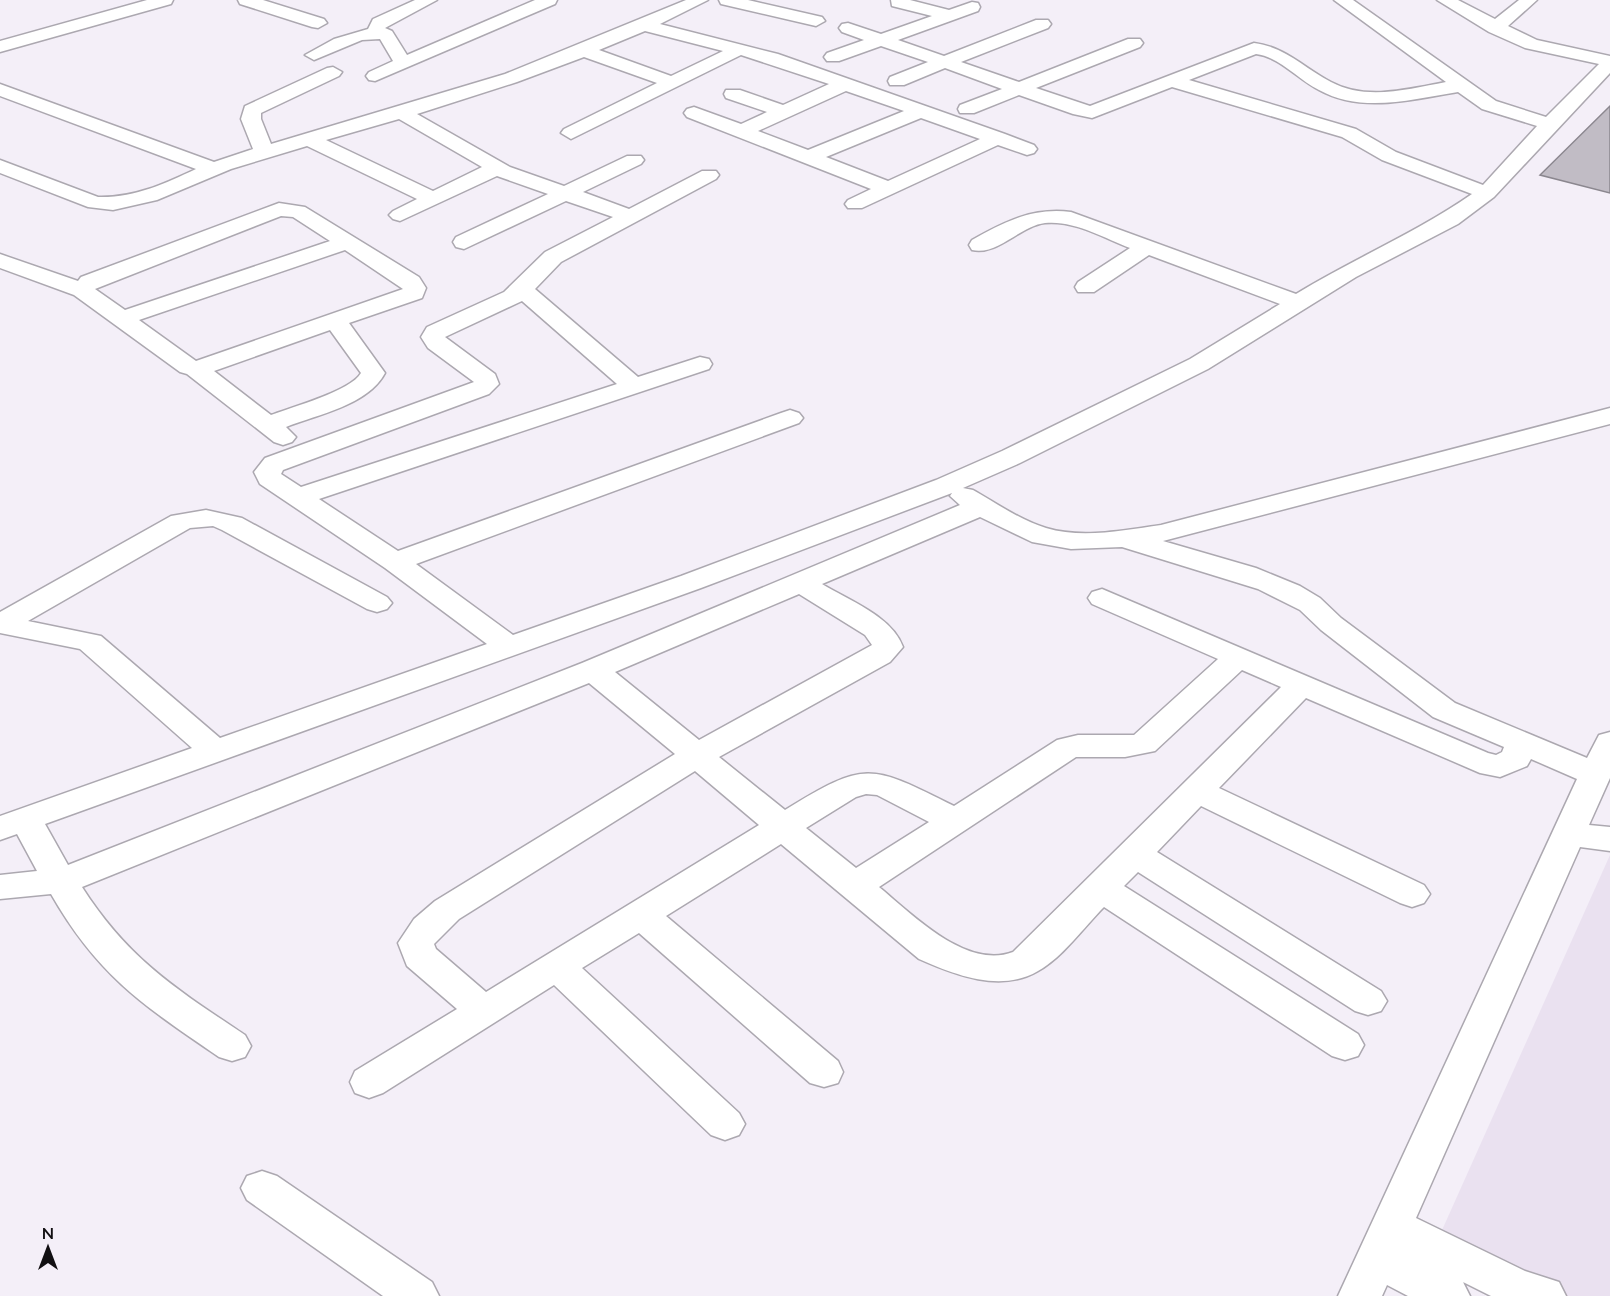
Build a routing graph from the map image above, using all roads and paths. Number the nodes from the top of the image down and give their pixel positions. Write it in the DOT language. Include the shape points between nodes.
graph roads {
  1 [pos="128,0"];
  2 [pos="165,0"];
  3 [pos="246,0"];
  4 [pos="700,0"];
  5 [pos="727,0"];
  6 [pos="1342,0"];
  7 [pos="1445,0"];
  8 [pos="1529,0"];
  9 [pos="540,1"];
  10 [pos="416,2"];
  11 [pos="897,2"];
  12 [pos="972,7"];
  13 [pos="814,13"];
  14 [pos="950,15"];
  15 [pos="318,23"];
  16 [pos="1042,24"];
  17 [pos="644,25"];
  18 [pos="848,28"];
  19 [pos="1495,28"];
  20 [pos="378,32"];
  21 [pos="880,39"];
  22 [pos="1134,43"];
  23 [pos="5,45"];
  24 [pos="740,49"];
  25 [pos="585,51"];
  26 [pos="314,55"];
  27 [pos="833,57"];
  28 [pos="943,62"];
  29 [pos="1610,62"];
  30 [pos="403,63"];
  31 [pos="333,72"];
  32 [pos="375,76"];
  33 [pos="897,81"];
  34 [pos="1172,81"];
  35 [pos="673,83"];
  36 [pos="845,84"];
  37 [pos="1459,86"];
  38 [pos="1017,88"];
  39 [pos="0,90"];
  40 [pos="734,94"];
  41 [pos="967,109"];
  42 [pos="921,111"];
  43 [pos="402,112"];
  44 [pos="784,112"];
  45 [pos="694,113"];
  46 [pos="1550,124"];
  47 [pos="742,131"];
  48 [pos="571,134"];
  49 [pos="998,138"];
  50 [pos="309,139"];
  51 [pos="1028,149"];
  52 [pos="264,152"];
  53 [pos="809,157"];
  54 [pos="634,160"];
  55 [pos="0,166"];
  56 [pos="497,168"];
  57 [pos="214,169"];
  58 [pos="709,175"];
  59 [pos="888,188"];
  60 [pos="1487,193"];
  61 [pos="566,194"];
  62 [pos="433,199"];
  63 [pos="855,204"];
  64 [pos="400,215"];
  65 [pos="630,216"];
  66 [pos="465,242"];
  67 [pos="345,243"];
  68 [pos="980,245"];
  69 [pos="1147,246"];
  70 [pos="0,261"];
  71 [pos="1086,287"];
  72 [pos="82,290"];
  73 [pos="523,290"];
  74 [pos="1298,303"];
  75 [pos="123,318"];
  76 [pos="336,322"];
  77 [pos="700,364"];
  78 [pos="196,369"];
  79 [pos="634,386"];
  80 [pos="1610,416"];
  81 [pos="790,418"];
  82 [pos="267,426"];
  83 [pos="305,453"];
  84 [pos="945,486"];
  85 [pos="299,497"];
  86 [pos="982,506"];
  87 [pos="1126,539"];
  88 [pos="395,562"];
  89 [pos="801,583"];
  90 [pos="1102,598"];
  91 [pos="377,603"];
  92 [pos="0,624"];
  93 [pos="509,646"];
  94 [pos="1237,658"];
  95 [pos="593,670"];
  96 [pos="1300,686"];
  97 [pos="1521,743"];
  98 [pos="214,750"];
  99 [pos="697,755"];
  100 [pos="1603,758"];
  101 [pos="1197,791"];
  102 [pos="956,821"];
  103 [pos="13,824"];
  104 [pos="782,826"];
  105 [pos="1568,834"];
  106 [pos="1610,839"];
  107 [pos="1135,854"];
  108 [pos="62,881"];
  109 [pos="0,886"];
  110 [pos="855,886"];
  111 [pos="1101,888"];
  112 [pos="1412,894"];
  113 [pos="640,914"];
  114 [pos="557,966"];
  115 [pos="1368,1001"];
  116 [pos="484,1011"];
  117 [pos="1345,1045"];
  118 [pos="232,1046"];
  119 [pos="824,1072"];
  120 [pos="369,1082"];
  121 [pos="725,1124"];
  122 [pos="262,1188"];
  123 [pos="1384,1242"];
  124 [pos="417,1296"];
  125 [pos="1360,1296"];
  126 [pos="1448,1296"];
  127 [pos="1544,1296"];
  1 -- 23 [label="street"];
  2 -- 23 [label="street"];
  3 -- 15 [label="street"];
  4 -- 17 [label="street"];
  5 -- 13 [label="street" via="791,15"];
  6 -- 37 [label="street"];
  7 -- 19 [label="street"];
  8 -- 19 [label="street"];
  9 -- 30 [label="street"];
  10 -- 20 [label="street" via="379,23"];
  11 -- 14 [label="street"];
  12 -- 14 [label="street"];
  14 -- 21 [label="street"];
  16 -- 28 [label="street"];
  17 -- 24 [label="street"];
  17 -- 25 [label="street"];
  18 -- 21 [label="street"];
  19 -- 29 [label="street" via="1531,44"];
  20 -- 26 [label="street" via="351,38"];
  20 -- 30 [label="street" via="386,35"];
  21 -- 27 [label="street"];
  21 -- 28 [label="street"];
  22 -- 38 [label="street"];
  24 -- 35 [label="street"];
  24 -- 36 [label="street"];
  25 -- 35 [label="street"];
  25 -- 43 [label="street"];
  28 -- 33 [label="street"];
  28 -- 38 [label="street"];
  29 -- 46 [label="street"];
  30 -- 32 [label="street"];
  31 -- 52 [label="street" via="252,110 251,119"];
  34 -- 37 [label="street" via="1242,51 1262,48 1345,95 1380,97"];
  34 -- 38 [label="street" via="1092,112"];
  34 -- 60 [label="street" via="1349,133 1389,156"];
  35 -- 48 [label="street"];
  36 -- 42 [label="street"];
  36 -- 44 [label="street"];
  37 -- 46 [label="street" via="1489,105"];
  38 -- 41 [label="street"];
  39 -- 57 [label="street"];
  40 -- 44 [label="street"];
  42 -- 49 [label="street"];
  42 -- 53 [label="street"];
  43 -- 50 [label="street"];
  43 -- 56 [label="street"];
  44 -- 47 [label="street"];
  45 -- 47 [label="street"];
  46 -- 60 [label="street"];
  47 -- 53 [label="street"];
  49 -- 51 [label="street"];
  49 -- 59 [label="street"];
  50 -- 52 [label="street"];
  50 -- 62 [label="street"];
  52 -- 57 [label="street"];
  53 -- 59 [label="street"];
  54 -- 61 [label="street"];
  55 -- 57 [label="street" via="95,203 110,205 149,195"];
  56 -- 61 [label="street"];
  56 -- 62 [label="street"];
  58 -- 65 [label="street"];
  59 -- 63 [label="street"];
  60 -- 74 [label="street" via="1449,219"];
  61 -- 65 [label="street"];
  61 -- 66 [label="street"];
  62 -- 64 [label="street"];
  65 -- 73 [label="street" via="542,264"];
  67 -- 72 [label="street" via="298,211 279,209 89,282"];
  67 -- 75 [label="street"];
  67 -- 76 [label="street" via="416,288 406,297"];
  68 -- 69 [label="street" via="1036,216 1053,214"];
  69 -- 71 [label="street"];
  69 -- 74 [label="street"];
  70 -- 72 [label="street"];
  72 -- 75 [label="street"];
  73 -- 79 [label="street"];
  73 -- 83 [label="street" via="435,332 433,337 486,379 487,384"];
  74 -- 84 [label="street" via="1199,364"];
  75 -- 78 [label="street"];
  76 -- 78 [label="street"];
  76 -- 82 [label="street" via="373,373 368,382 355,391"];
  77 -- 79 [label="street"];
  78 -- 82 [label="street"];
  79 -- 85 [label="street"];
  80 -- 87 [label="street" via="1162,533"];
  81 -- 88 [label="street"];
  82 -- 83 [label="street"];
  83 -- 85 [label="street" via="274,464 267,472 269,478"];
  84 -- 86 [label="street"];
  84 -- 93 [label="street"];
  85 -- 88 [label="street"];
  86 -- 87 [label="street" via="1040,536"];
  86 -- 89 [label="street"];
  87 -- 97 [label="street" via="1292,593 1422,695 1454,714"];
  88 -- 93 [label="street"];
  89 -- 95 [label="street"];
  89 -- 99 [label="street" via="875,629 888,647"];
  90 -- 94 [label="street"];
  91 -- 92 [label="street" via="232,524 201,516 181,522"];
  92 -- 98 [label="street" via="90,642"];
  93 -- 98 [label="street"];
  94 -- 96 [label="street"];
  94 -- 102 [label="street" via="1144,744 1127,748 1084,744 1068,747"];
  95 -- 99 [label="street"];
  95 -- 108 [label="street"];
  96 -- 97 [label="street" via="1480,762 1500,766 1516,758"];
  96 -- 101 [label="street"];
  97 -- 100 [label="street"];
  98 -- 103 [label="street"];
  99 -- 104 [label="street"];
  99 -- 116 [label="street" via="447,910 426,928 416,943 420,956"];
  100 -- 105 [label="street"];
  101 -- 107 [label="street"];
  101 -- 112 [label="street"];
  102 -- 104 [label="street" via="884,785 866,783 844,789"];
  102 -- 110 [label="street"];
  103 -- 108 [label="street"];
  104 -- 110 [label="street"];
  104 -- 113 [label="street"];
  105 -- 106 [label="street"];
  105 -- 123 [label="street"];
  107 -- 111 [label="street"];
  107 -- 115 [label="street"];
  108 -- 109 [label="street"];
  108 -- 118 [label="street" via="97,937 118,961 144,986"];
  110 -- 111 [label="street" via="932,950 960,963 990,968 1023,963"];
  111 -- 117 [label="street"];
  113 -- 114 [label="street"];
  113 -- 119 [label="street"];
  114 -- 116 [label="street"];
  114 -- 121 [label="street"];
  116 -- 120 [label="street"];
  122 -- 124 [label="street"];
  123 -- 125 [label="street"];
  123 -- 126 [label="street"];
  123 -- 127 [label="street"];
}
